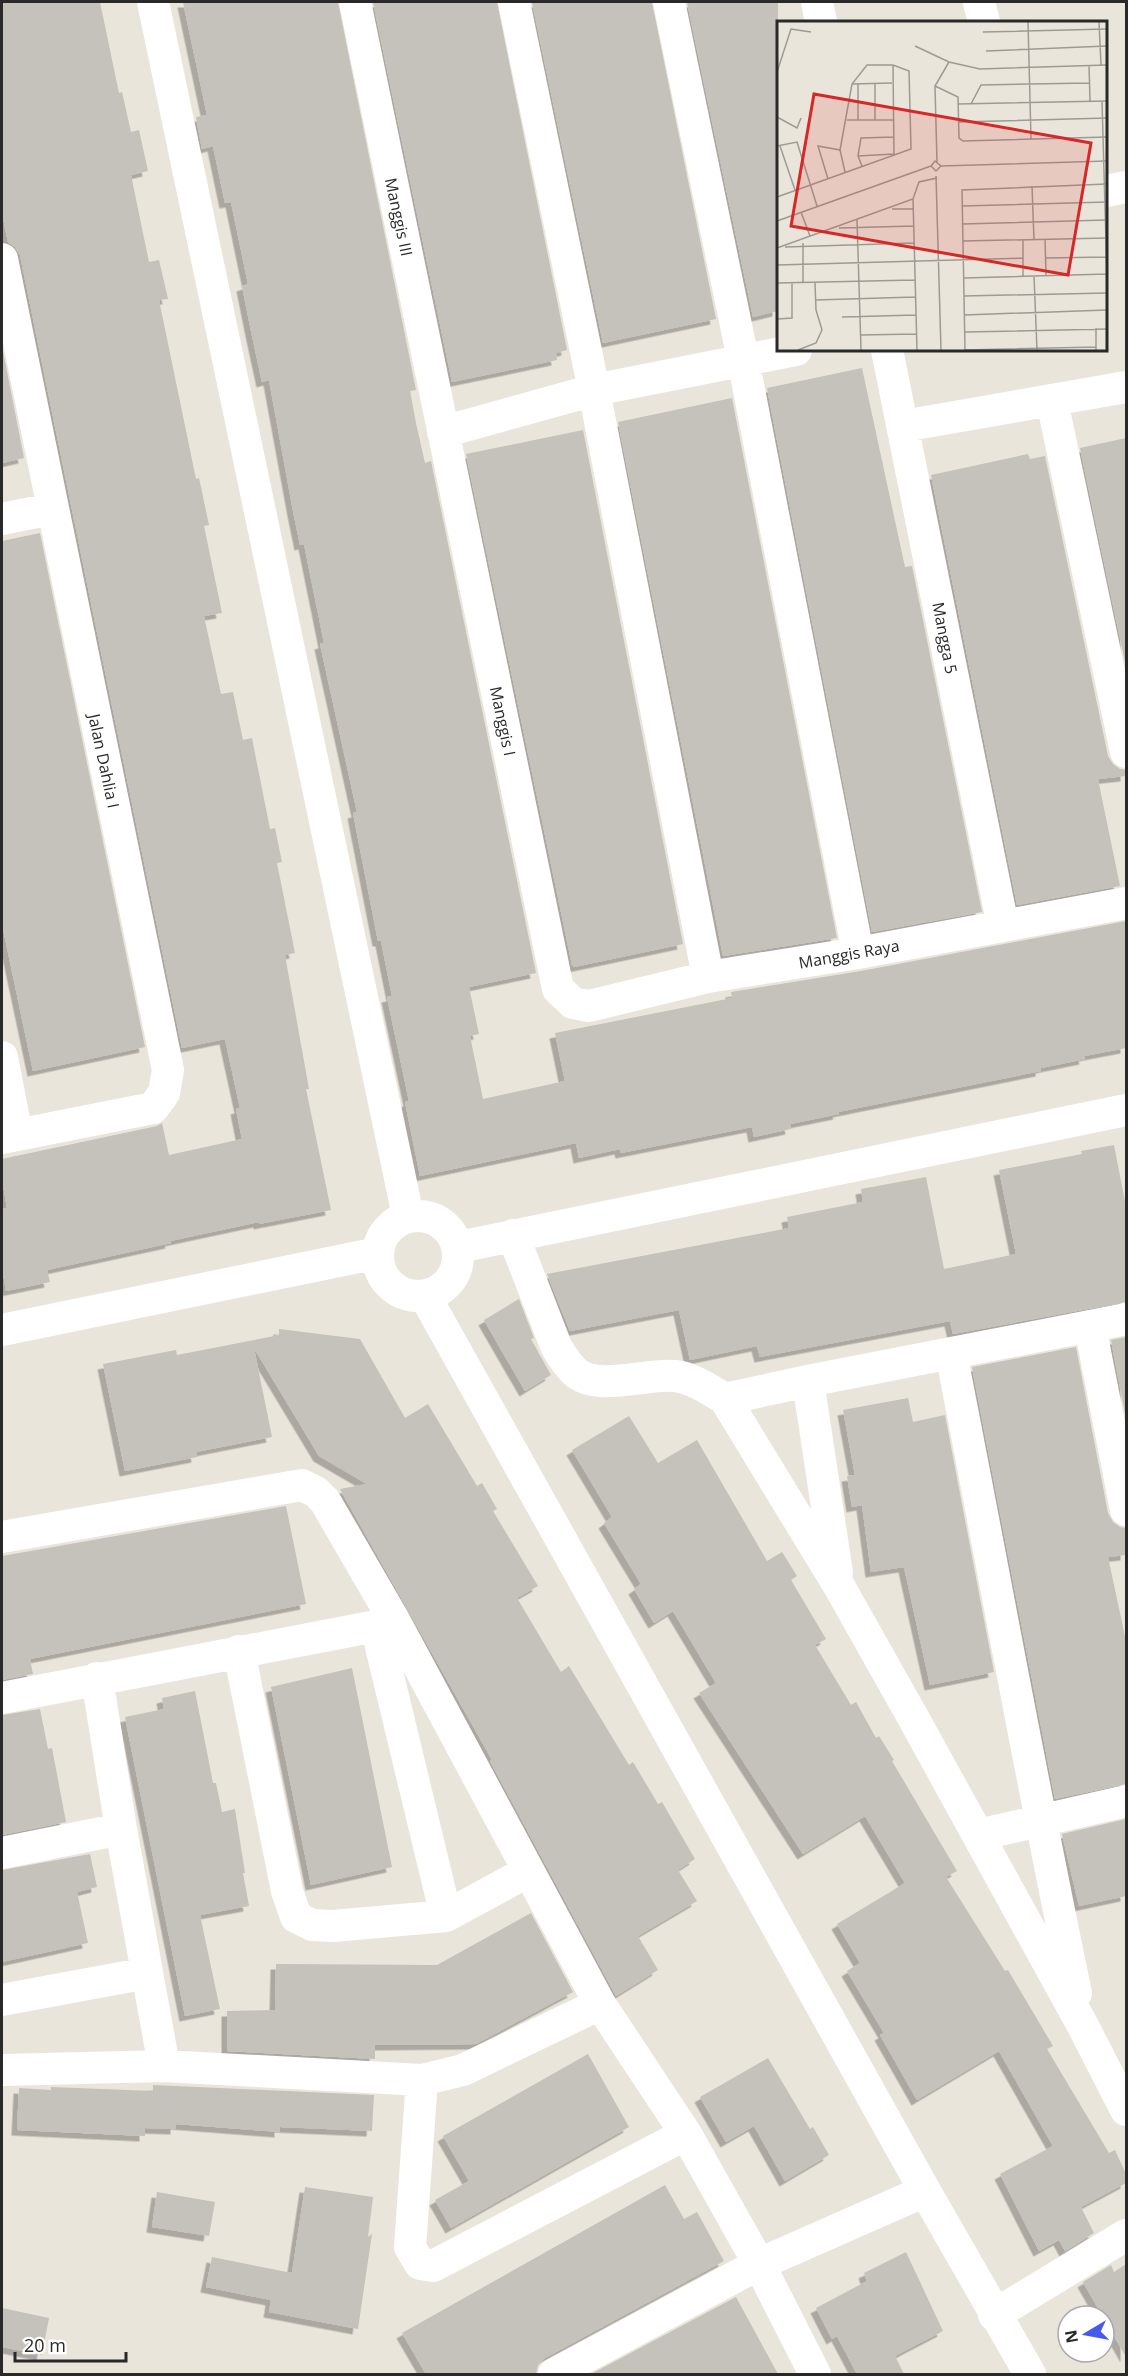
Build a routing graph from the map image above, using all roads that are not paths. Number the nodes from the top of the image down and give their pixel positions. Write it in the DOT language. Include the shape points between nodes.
graph roads {
  1 [pos="153,2"];
  2 [pos="355,2"];
  3 [pos="514,2"];
  4 [pos="669,2"];
  5 [pos="817,2"];
  6 [pos="979,2"];
  7 [pos="821,21"];
  8 [pos="984,21"];
  9 [pos="1126,187"];
  10 [pos="1107,191"];
  11 [pos="2,259"];
  12 [pos="790,351"];
  13 [pos="887,351"];
  14 [pos="743,359"];
  15 [pos="1126,387"];
  16 [pos="594,390"];
  17 [pos="1052,401"];
  18 [pos="903,426"];
  19 [pos="443,432"];
  20 [pos="51,509"];
  21 [pos="2,519"];
  22 [pos="1126,752"];
  23 [pos="1126,903"];
  24 [pos="1003,926"];
  25 [pos="858,952"];
  26 [pos="708,977"];
  27 [pos="573,1004"];
  28 [pos="2,1057"];
  29 [pos="1126,1110"];
  30 [pos="9,1136"];
  31 [pos="408,1216"];
  32 [pos="513,1235"];
  33 [pos="459,1247"];
  34 [pos="378,1253"];
  35 [pos="425,1296"];
  36 [pos="1126,1319"];
  37 [pos="1090,1326"];
  38 [pos="2,1330"];
  39 [pos="951,1353"];
  40 [pos="808,1381"];
  41 [pos="724,1399"];
  42 [pos="1126,1510"];
  43 [pos="2,1537"];
  44 [pos="839,1586"];
  45 [pos="385,1623"];
  46 [pos="239,1651"];
  47 [pos="97,1678"];
  48 [pos="2,1698"];
  49 [pos="1126,1801"];
  50 [pos="1040,1821"];
  51 [pos="121,1829"];
  52 [pos="978,1835"];
  53 [pos="2,1853"];
  54 [pos="527,1872"];
  55 [pos="446,1916"];
  56 [pos="147,1973"];
  57 [pos="2,2000"];
  58 [pos="600,2004"];
  59 [pos="1083,2026"];
  60 [pos="164,2067"];
  61 [pos="2,2070"];
  62 [pos="422,2080"];
  63 [pos="1126,2110"];
  64 [pos="686,2134"];
  65 [pos="925,2191"];
  66 [pos="1126,2235"];
  67 [pos="759,2264"];
  68 [pos="994,2314"];
  69 [pos="554,2374"];
  70 [pos="815,2374"];
  71 [pos="1030,2374"];
  1 -- 31 [label="street"];
  2 -- 19 [label="street, Manggis III"];
  3 -- 16 [label="street"];
  4 -- 14 [label="street"];
  5 -- 7 [label="street"];
  6 -- 8 [label="street"];
  9 -- 10 [label="street"];
  11 -- 20 [label="street, Jalan Dahlia I"];
  12 -- 14 [label="street"];
  13 -- 18 [label="street, Mangga 5"];
  14 -- 16 [label="street"];
  14 -- 25 [label="street"];
  15 -- 17 [label="street"];
  16 -- 19 [label="street"];
  16 -- 26 [label="street"];
  17 -- 18 [label="street"];
  17 -- 22 [label="street"];
  18 -- 24 [label="street, Mangga 5"];
  19 -- 27 [label="street, Manggis I" via="558,989"];
  20 -- 21 [label="street"];
  20 -- 30 [label="street, Jalan Dahlia I" via="168,1070 164,1093 153,1108"];
  23 -- 24 [label="street, Manggis Raya"];
  24 -- 25 [label="street, Manggis Raya"];
  25 -- 26 [label="street, Manggis Raya"];
  26 -- 27 [label="street, Manggis Raya" via="590,1006"];
  28 -- 30 [label="street"];
  29 -- 32 [label="street"];
  31 -- 33 [label="street" via="430,1216 448,1228"];
  31 -- 34 [label="street" via="387,1230"];
  32 -- 33 [label="street"];
  32 -- 41 [label="street" via="555,1346 577,1373 592,1380 675,1376 705,1386"];
  33 -- 35 [label="street" via="456,1273 438,1292"];
  34 -- 35 [label="street" via="380,1268 392,1286 404,1294"];
  34 -- 38 [label="street"];
  35 -- 65 [label="street"];
  36 -- 37 [label="street"];
  37 -- 39 [label="street"];
  37 -- 42 [label="street"];
  39 -- 40 [label="street"];
  39 -- 50 [label="street"];
  40 -- 41 [label="street"];
  40 -- 44 [label="street"];
  41 -- 44 [label="street"];
  43 -- 45 [label="street" via="302,1485 325,1501"];
  44 -- 52 [label="street"];
  45 -- 46 [label="street"];
  45 -- 54 [label="street"];
  45 -- 55 [label="street"];
  46 -- 47 [label="street"];
  46 -- 55 [label="street" via="287,1891 297,1917 312,1925 333,1926"];
  47 -- 48 [label="street"];
  47 -- 51 [label="street"];
  49 -- 50 [label="street"];
  50 -- 52 [label="street"];
  50 -- 59 [label="street"];
  51 -- 53 [label="street"];
  51 -- 56 [label="street"];
  52 -- 59 [label="street"];
  54 -- 55 [label="street"];
  54 -- 58 [label="street"];
  56 -- 57 [label="street"];
  56 -- 60 [label="street"];
  58 -- 62 [label="street" via="463,2070"];
  58 -- 64 [label="street"];
  59 -- 63 [label="street"];
  60 -- 61 [label="street"];
  60 -- 62 [label="street"];
  62 -- 64 [label="street" via="410,2247 420,2264 432,2266"];
  64 -- 67 [label="street"];
  65 -- 67 [label="street"];
  65 -- 68 [label="street"];
  66 -- 68 [label="street"];
  67 -- 69 [label="street"];
  67 -- 70 [label="street"];
  68 -- 71 [label="street"];
}
